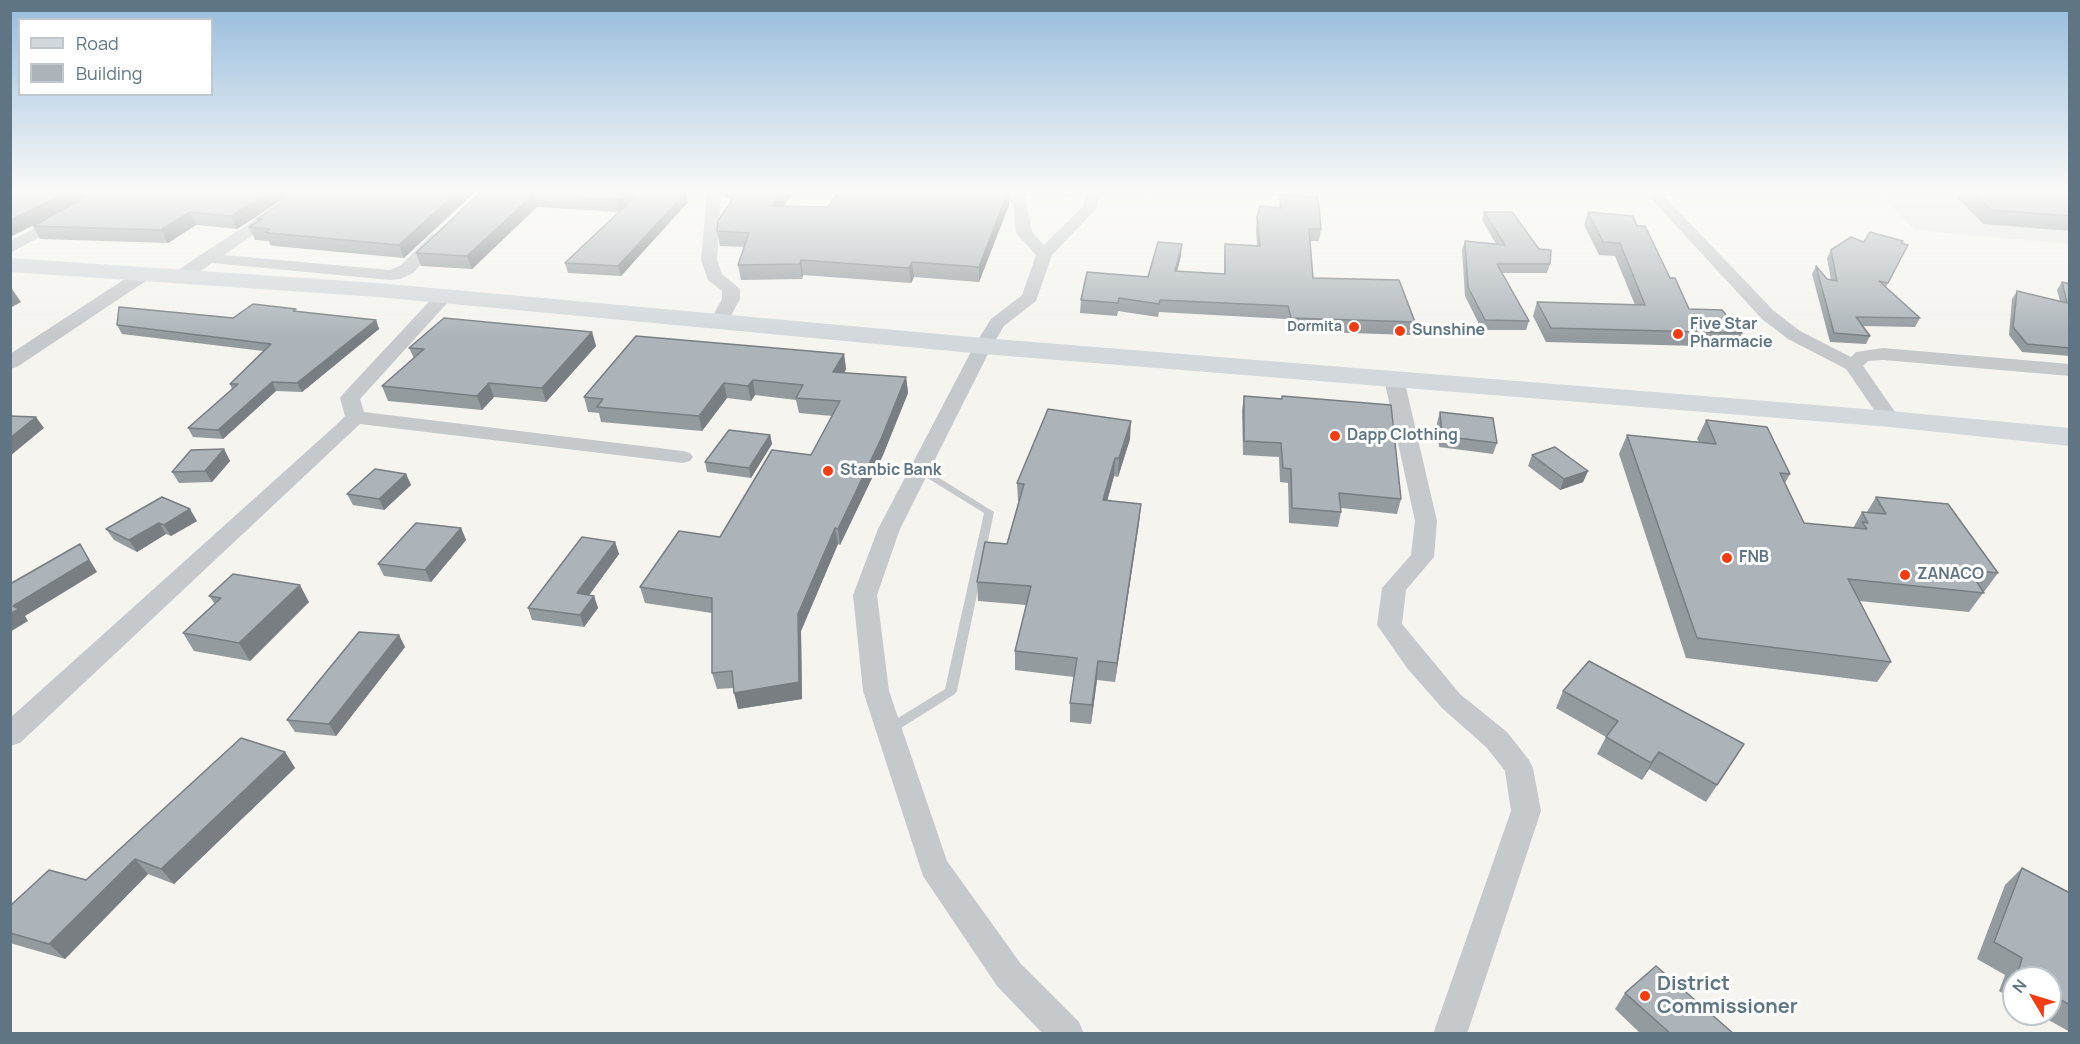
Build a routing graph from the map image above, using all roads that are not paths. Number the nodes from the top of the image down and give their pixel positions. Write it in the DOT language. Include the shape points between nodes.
graph roads {
  1 [pos="25,240"];
  2 [pos="234,240"];
  3 [pos="435,240"];
  4 [pos="710,240"];
  5 [pos="1030,240"];
  6 [pos="1058,240"];
  7 [pos="1696,240"];
  8 [pos="10,248"];
  9 [pos="1044,254"];
  10 [pos="206,258"];
  11 [pos="10,265"];
  12 [pos="143,275"];
  13 [pos="180,277"];
  14 [pos="444,296"];
  15 [pos="718,321"];
  16 [pos="984,346"];
  17 [pos="13,360"];
  18 [pos="1853,365"];
  19 [pos="2070,370"];
  20 [pos="1394,379"];
  21 [pos="355,417"];
  22 [pos="1890,419"];
  23 [pos="2070,437"];
  24 [pos="683,457"];
  25 [pos="920,469"];
  26 [pos="890,730"];
  27 [pos="10,735"];
  28 [pos="1068,1034"];
  29 [pos="1450,1034"];
  1 -- 8 [label="street"];
  2 -- 10 [label="street"];
  3 -- 10 [label="street" via="400,274 390,275"];
  4 -- 15 [label="street" via="709,260 714,276 731,289 731,299"];
  5 -- 9 [label="street"];
  6 -- 9 [label="street"];
  7 -- 18 [label="street" via="1768,315 1794,335"];
  9 -- 16 [label="street" via="1030,297 997,323"];
  10 -- 13 [label="street"];
  11 -- 12 [label="main road"];
  12 -- 13 [label="main road"];
  12 -- 17 [label="street"];
  13 -- 14 [label="main road"];
  14 -- 15 [label="main road"];
  14 -- 21 [label="street" via="350,398"];
  15 -- 16 [label="main road"];
  16 -- 20 [label="main road"];
  16 -- 25 [label="street"];
  18 -- 19 [label="street" via="1863,356 1883,354"];
  18 -- 22 [label="street"];
  20 -- 22 [label="main road"];
  20 -- 29 [label="street" via="1426,521 1422,557 1394,588 1389,625 1416,662 1452,701 1497,740 1519,768 1526,811"];
  21 -- 24 [label="street"];
  21 -- 27 [label="street"];
  22 -- 23 [label="main road"];
  25 -- 26 [label="street" via="889,529 865,595 876,691"];
  25 -- 26 [label="lane" via="989,512 951,691"];
  26 -- 28 [label="street" via="934,867 1009,975"];
}
